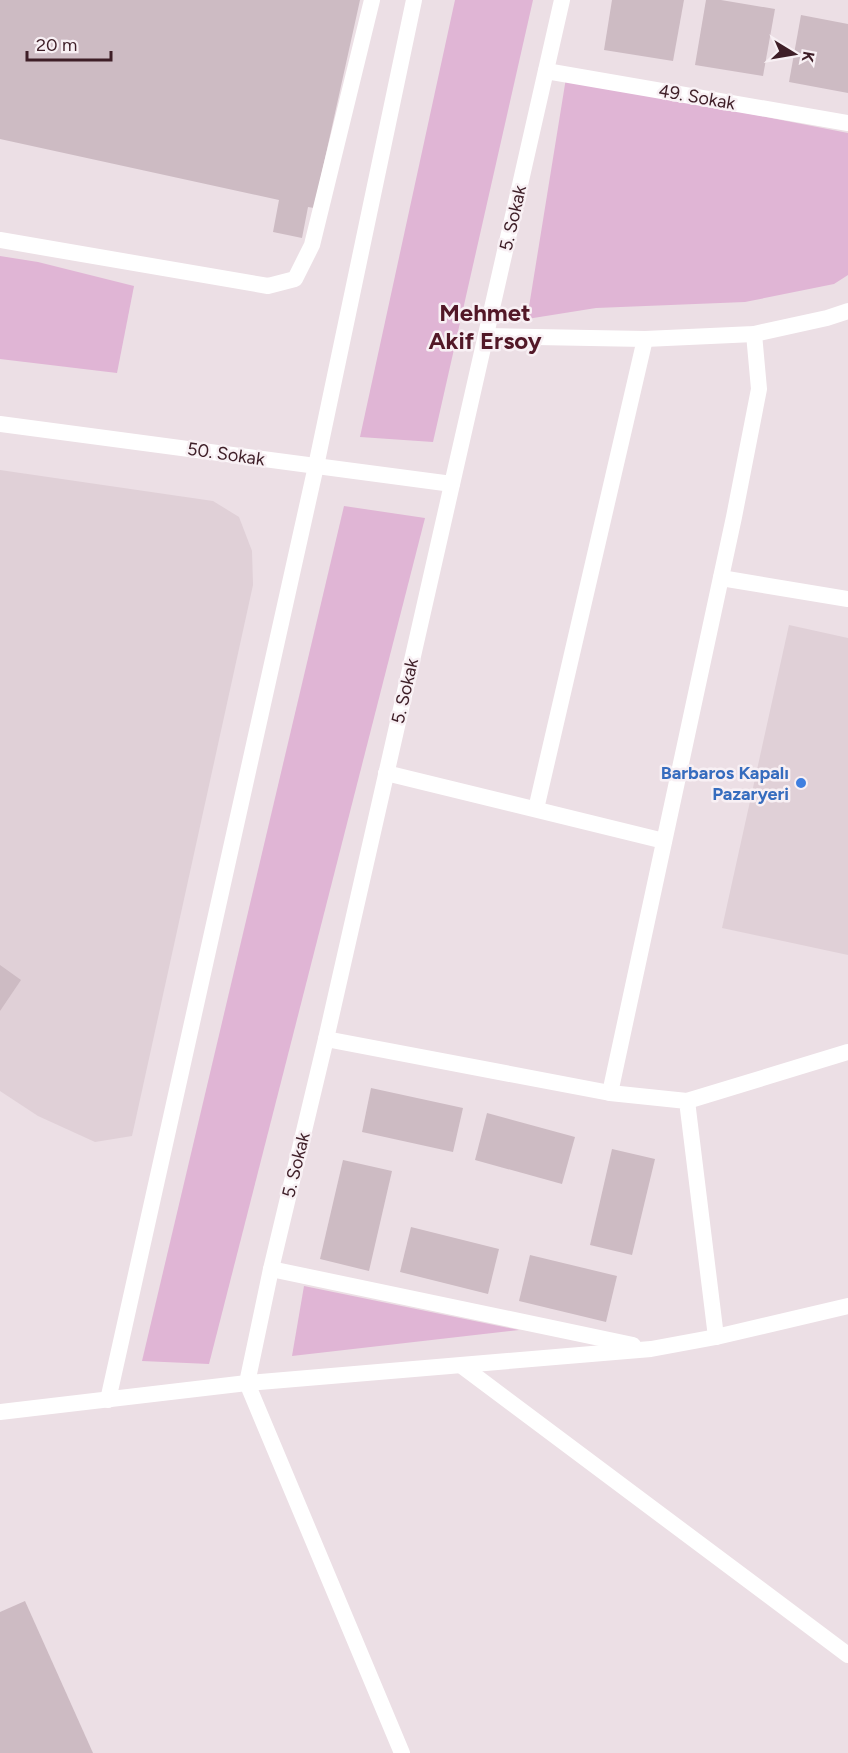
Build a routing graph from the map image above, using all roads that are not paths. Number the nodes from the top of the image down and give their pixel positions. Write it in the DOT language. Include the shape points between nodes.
graph roads {
  1 [pos="372,0"];
  2 [pos="414,0"];
  3 [pos="562,0"];
  4 [pos="546,71"];
  5 [pos="848,123"];
  6 [pos="0,240"];
  7 [pos="848,311"];
  8 [pos="754,334"];
  9 [pos="486,336"];
  10 [pos="645,339"];
  11 [pos="0,424"];
  12 [pos="316,466"];
  13 [pos="452,484"];
  14 [pos="721,578"];
  15 [pos="848,599"];
  16 [pos="386,773"];
  17 [pos="536,809"];
  18 [pos="664,840"];
  19 [pos="326,1039"];
  20 [pos="848,1052"];
  21 [pos="610,1093"];
  22 [pos="687,1101"];
  23 [pos="271,1269"];
  24 [pos="848,1306"];
  25 [pos="716,1337"];
  26 [pos="651,1349"];
  27 [pos="462,1365"];
  28 [pos="247,1383"];
  29 [pos="108,1400"];
  30 [pos="0,1412"];
  31 [pos="848,1655"];
  32 [pos="402,1753"];
  1 -- 6 [label="street" via="312,245 295,279 268,286"];
  2 -- 12 [label="street"];
  3 -- 4 [label="street, 5. Sokak"];
  4 -- 5 [label="street, 49. Sokak"];
  4 -- 9 [label="street, 5. Sokak"];
  7 -- 8 [label="street"];
  8 -- 10 [label="street"];
  8 -- 14 [label="street" via="759,388"];
  9 -- 10 [label="street"];
  9 -- 13 [label="street, 5. Sokak"];
  10 -- 17 [label="street"];
  11 -- 12 [label="street, 50. Sokak"];
  12 -- 13 [label="street, 50. Sokak"];
  12 -- 29 [label="street"];
  13 -- 16 [label="street, 5. Sokak"];
  14 -- 15 [label="street"];
  14 -- 18 [label="street"];
  16 -- 17 [label="street"];
  16 -- 19 [label="street, 5. Sokak"];
  17 -- 18 [label="street"];
  18 -- 21 [label="street"];
  19 -- 21 [label="street"];
  19 -- 23 [label="street, 5. Sokak"];
  20 -- 22 [label="street"];
  21 -- 22 [label="street"];
  22 -- 25 [label="street"];
  23 -- 26 [label="street"];
  23 -- 28 [label="street, 5. Sokak"];
  24 -- 25 [label="street"];
  25 -- 26 [label="street"];
  26 -- 27 [label="street"];
  27 -- 28 [label="street"];
  27 -- 31 [label="street"];
  28 -- 29 [label="street"];
  28 -- 32 [label="street"];
  29 -- 30 [label="street"];
}
